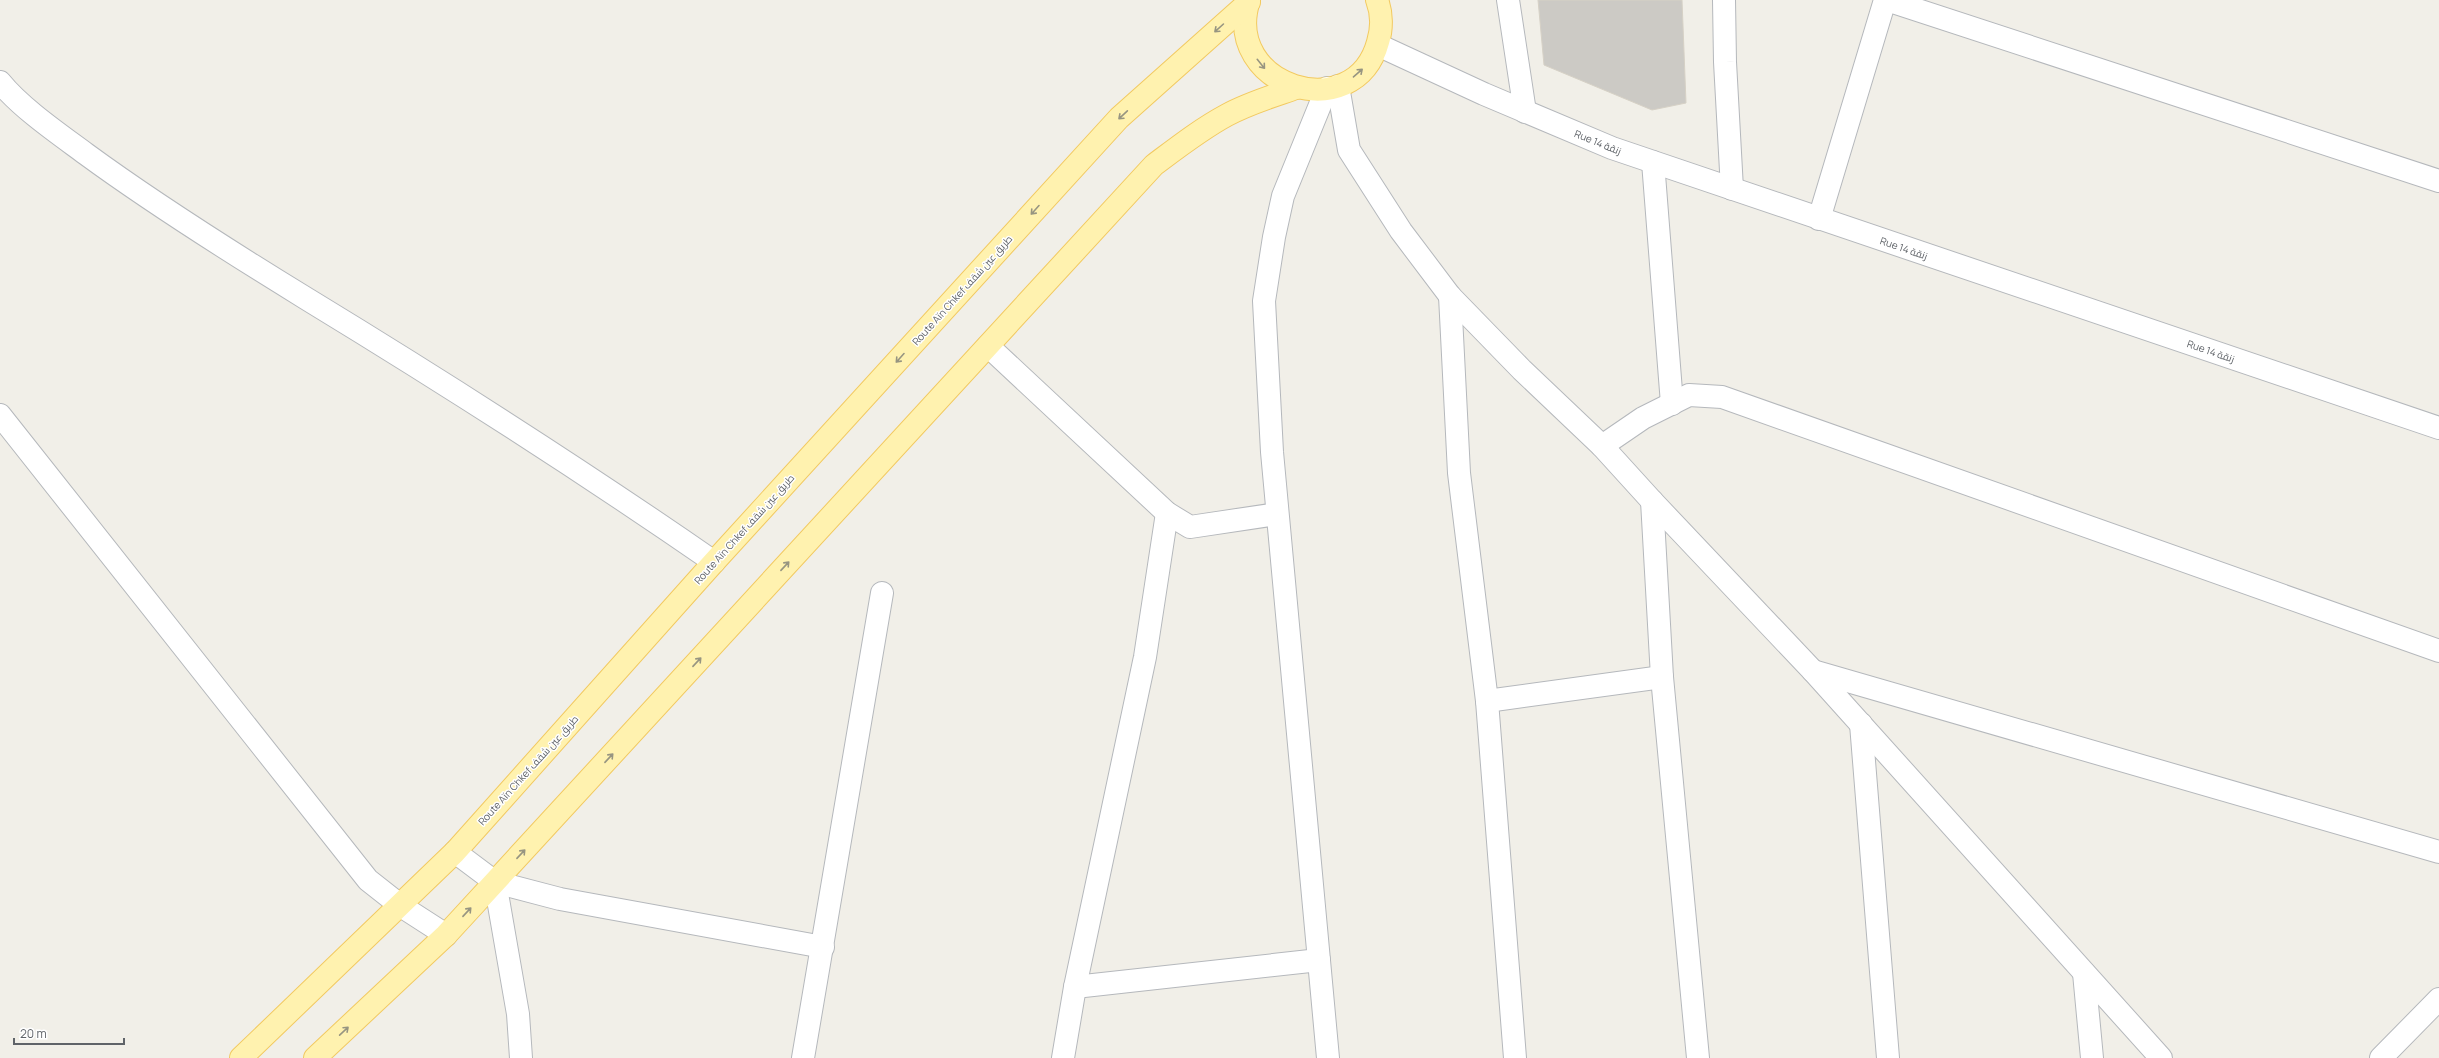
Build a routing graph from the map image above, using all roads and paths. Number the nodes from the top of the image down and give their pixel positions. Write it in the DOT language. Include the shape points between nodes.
graph roads {
  1 [pos="1376,0"];
  2 [pos="1508,0"];
  3 [pos="1724,0"];
  4 [pos="1886,0"];
  5 [pos="1249,1"];
  6 [pos="1378,45"];
  7 [pos="0,82"];
  8 [pos="1333,87"];
  9 [pos="1296,88"];
  10 [pos="1525,112"];
  11 [pos="1653,162"];
  12 [pos="2439,181"];
  13 [pos="1732,189"];
  14 [pos="1819,219"];
  15 [pos="1450,296"];
  16 [pos="988,346"];
  17 [pos="1672,404"];
  18 [pos="0,415"];
  19 [pos="2439,428"];
  20 [pos="1602,446"];
  21 [pos="1652,501"];
  22 [pos="1167,513"];
  23 [pos="1277,514"];
  24 [pos="714,562"];
  25 [pos="882,593"];
  26 [pos="2439,651"];
  27 [pos="1813,671"];
  28 [pos="1662,677"];
  29 [pos="1487,701"];
  30 [pos="1861,724"];
  31 [pos="455,852"];
  32 [pos="2439,852"];
  33 [pos="495,882"];
  34 [pos="401,906"];
  35 [pos="446,935"];
  36 [pos="823,947"];
  37 [pos="1319,960"];
  38 [pos="2084,973"];
  39 [pos="1075,988"];
  40 [pos="2439,999"];
  41 [pos="240,1058"];
  42 [pos="315,1058"];
  43 [pos="521,1058"];
  44 [pos="803,1058"];
  45 [pos="1063,1058"];
  46 [pos="1328,1058"];
  47 [pos="1515,1058"];
  48 [pos="1698,1058"];
  49 [pos="1888,1058"];
  50 [pos="2092,1058"];
  51 [pos="2161,1058"];
  52 [pos="2381,1058"];
  1 -- 6 [label="main road" via="1380,7 1381,32"];
  2 -- 10 [label="street"];
  3 -- 13 [label="street" via="1724,62"];
  4 -- 12 [label="street"];
  4 -- 14 [label="street"];
  5 -- 9 [label="main road, one-way" via="1245,28 1260,64 1276,79"];
  5 -- 24 [label="main road, Route Aïn Chkef طريق عين شقف, one-way" via="1119,118"];
  8 -- 6 [label="main road, one-way" via="1358,75 1373,57"];
  6 -- 10 [label="street, Rue 14 زنقة"];
  7 -- 24 [label="street" via="52,128 132,188 619,496"];
  8 -- 9 [label="main road" via="1317,90"];
  8 -- 15 [label="street" via="1349,150 1401,231"];
  8 -- 23 [label="street" via="1283,196 1264,301"];
  9 -- 16 [label="main road" via="1227,115 1188,139 1154,165"];
  10 -- 11 [label="street, Rue 14 زنقة"];
  11 -- 13 [label="street, Rue 14 زنقة"];
  11 -- 17 [label="street"];
  13 -- 14 [label="street, Rue 14 زنقة"];
  14 -- 19 [label="street, Rue 14 زنقة"];
  15 -- 20 [label="street" via="1522,370"];
  15 -- 29 [label="street" via="1452,377 1459,473"];
  16 -- 22 [label="street"];
  33 -- 16 [label="main road, one-way"];
  17 -- 20 [label="street" via="1643,418"];
  17 -- 26 [label="street" via="1689,395 1722,397"];
  18 -- 34 [label="street" via="368,880"];
  20 -- 21 [label="street"];
  21 -- 27 [label="street"];
  21 -- 28 [label="street"];
  22 -- 23 [label="street" via="1190,527"];
  22 -- 39 [label="street" via="1145,657"];
  23 -- 37 [label="street"];
  24 -- 31 [label="main road, Route Aïn Chkef طريق عين شقف"];
  25 -- 36 [label="street"];
  27 -- 30 [label="street"];
  27 -- 32 [label="street"];
  28 -- 29 [label="street"];
  28 -- 48 [label="street"];
  29 -- 47 [label="street"];
  30 -- 38 [label="street"];
  30 -- 49 [label="street"];
  31 -- 33 [label="street"];
  31 -- 34 [label="main road, Route Aïn Chkef طريق عين شقف"];
  35 -- 33 [label="main road, one-way"];
  33 -- 36 [label="street" via="560,899"];
  33 -- 43 [label="street" via="518,1014"];
  34 -- 35 [label="street"];
  34 -- 41 [label="main road, Route Aïn Chkef طريق عين شقف"];
  42 -- 35 [label="main road, one-way"];
  36 -- 44 [label="street"];
  37 -- 39 [label="street"];
  37 -- 46 [label="street"];
  38 -- 50 [label="street"];
  38 -- 51 [label="street"];
  39 -- 45 [label="street"];
  40 -- 52 [label="street"];
}
